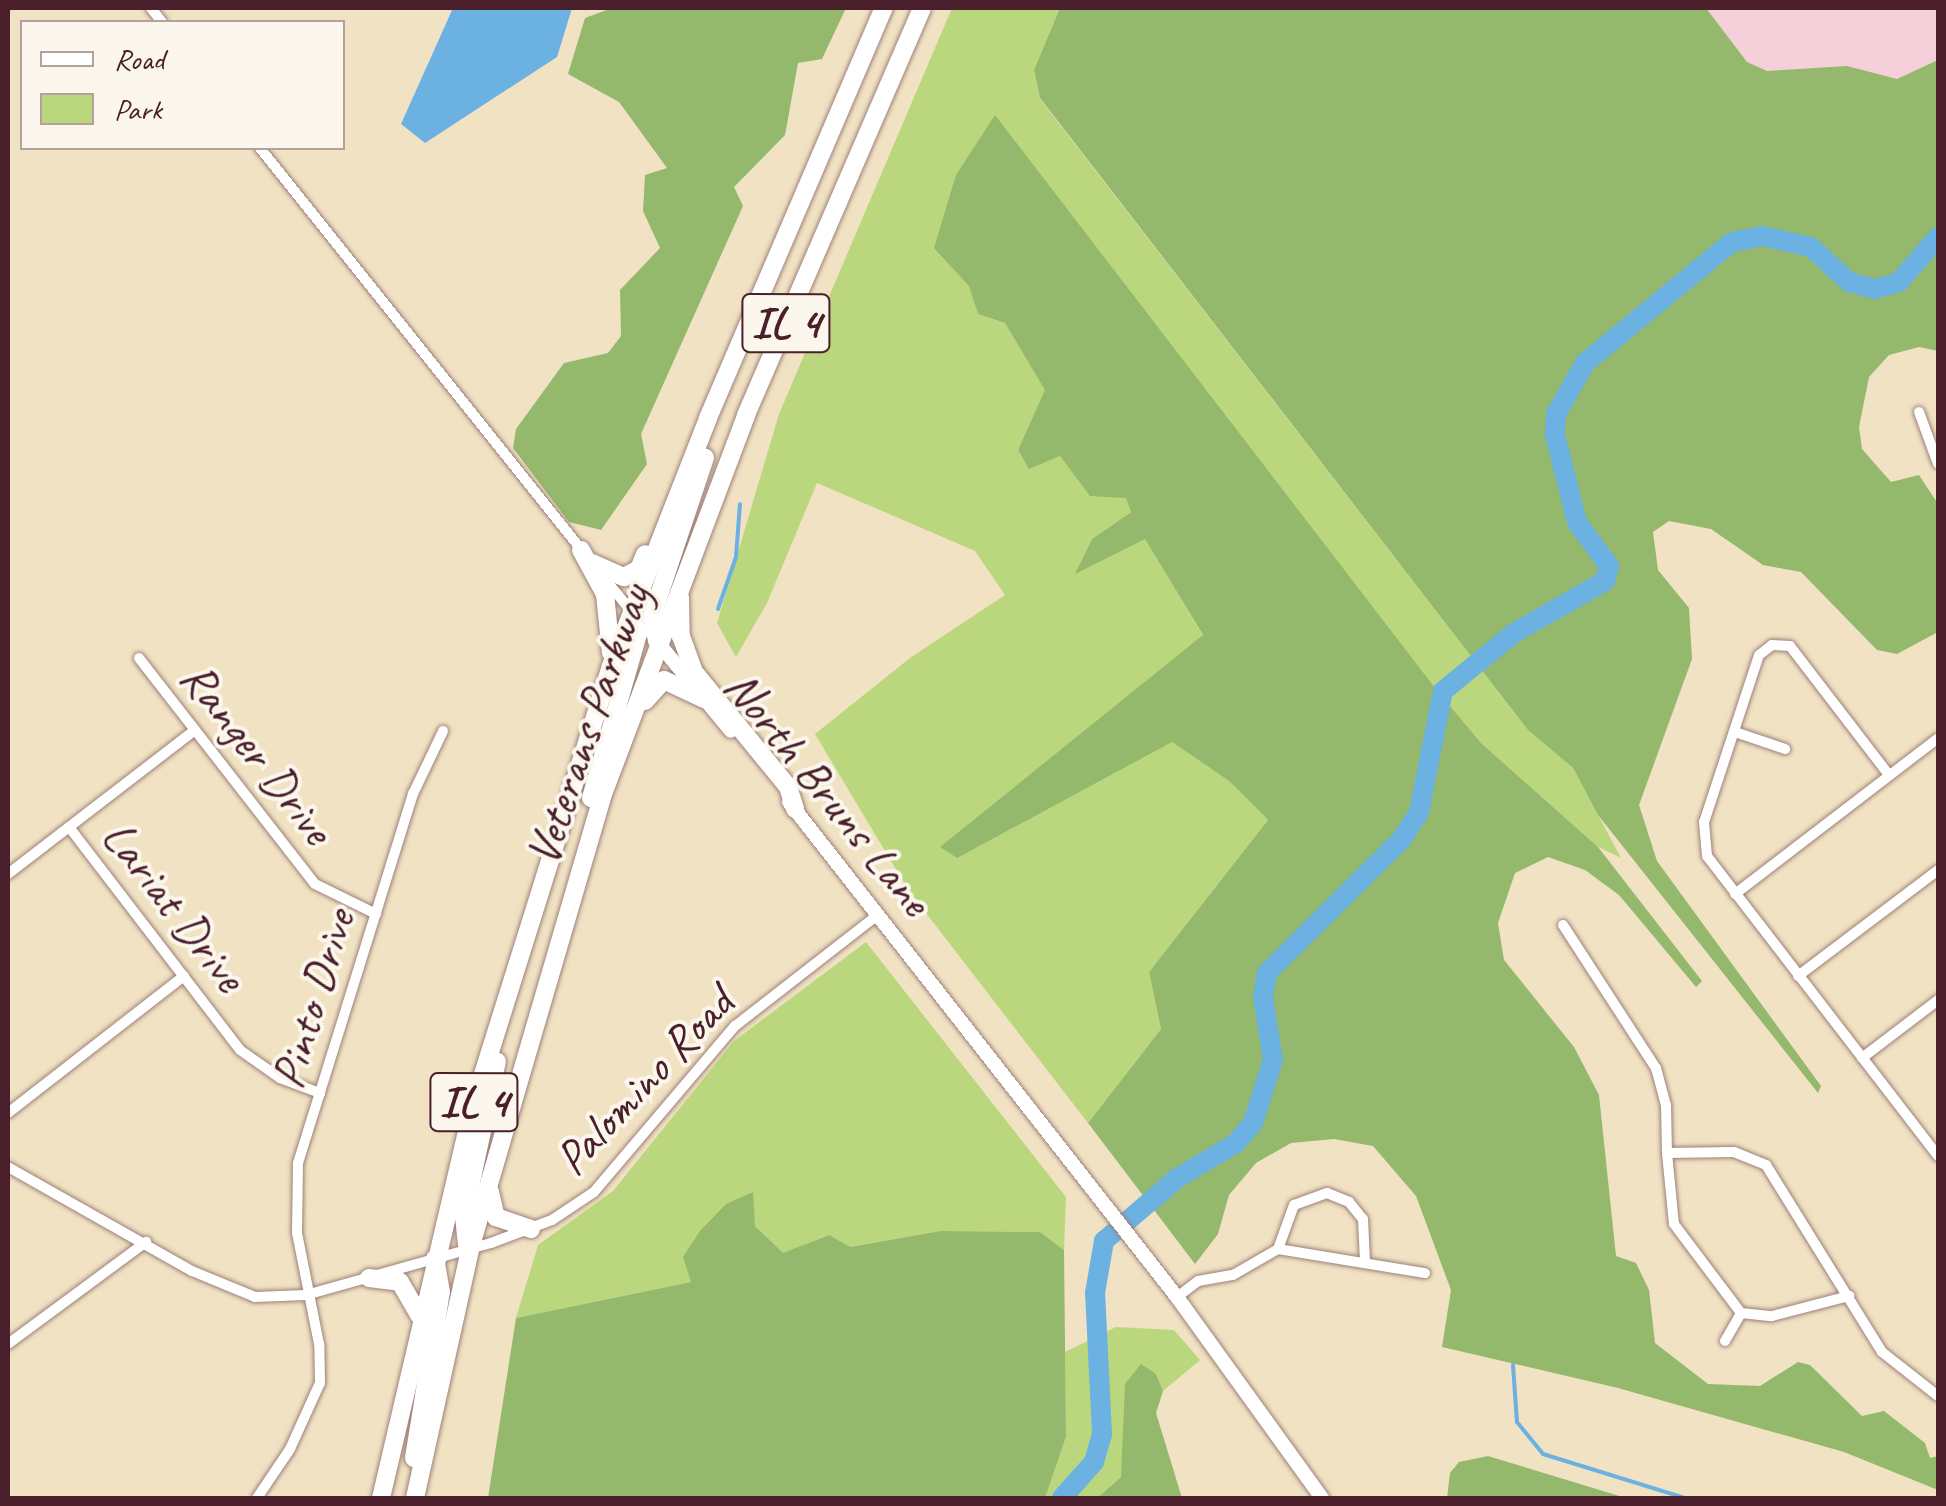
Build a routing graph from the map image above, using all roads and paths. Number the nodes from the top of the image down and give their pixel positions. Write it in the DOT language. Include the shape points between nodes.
graph roads {
  1 [pos="884,8"];
  2 [pos="922,8"];
  3 [pos="262,150"];
  4 [pos="740,343"];
  5 [pos="1919,412"];
  6 [pos="708,418"];
  7 [pos="1938,464"];
  8 [pos="587,557"];
  9 [pos="681,578"];
  10 [pos="632,612"];
  11 [pos="1765,632"];
  12 [pos="657,642"];
  13 [pos="1772,644"];
  14 [pos="139,658"];
  15 [pos="611,666"];
  16 [pos="704,699"];
  17 [pos="195,730"];
  18 [pos="442,732"];
  19 [pos="1734,732"];
  20 [pos="1937,743"];
  21 [pos="1785,750"];
  22 [pos="1889,774"];
  23 [pos="794,809"];
  24 [pos="70,827"];
  25 [pos="582,859"];
  26 [pos="1938,870"];
  27 [pos="8,874"];
  28 [pos="574,886"];
  29 [pos="1735,894"];
  30 [pos="376,914"];
  31 [pos="879,914"];
  32 [pos="1563,925"];
  33 [pos="519,947"];
  34 [pos="184,976"];
  35 [pos="1798,976"];
  36 [pos="1938,1000"];
  37 [pos="1862,1058"];
  38 [pos="320,1093"];
  39 [pos="8,1114"];
  40 [pos="1938,1132"];
  41 [pos="1927,1141"];
  42 [pos="1667,1153"];
  43 [pos="1938,1156"];
  44 [pos="8,1167"];
  45 [pos="491,1172"];
  46 [pos="531,1229"];
  47 [pos="146,1242"];
  48 [pos="1278,1248"];
  49 [pos="470,1249"];
  50 [pos="434,1258"];
  51 [pos="1365,1262"];
  52 [pos="1424,1273"];
  53 [pos="369,1278"];
  54 [pos="306,1295"];
  55 [pos="1849,1296"];
  56 [pos="1177,1297"];
  57 [pos="1741,1313"];
  58 [pos="420,1316"];
  59 [pos="1726,1342"];
  60 [pos="8,1344"];
  61 [pos="1938,1396"];
  62 [pos="257,1498"];
  63 [pos="381,1498"];
  64 [pos="412,1498"];
  65 [pos="1322,1498"];
  1 -- 4 [label="highway, Veterans Parkway / IL 4"];
  2 -- 9 [label="highway, Veterans Parkway / IL 4"];
  3 -- 8 [label="street, North Bruns Lane"];
  4 -- 6 [label="highway, Veterans Parkway / IL 4"];
  4 -- 12 [label="highway" via="652,616"];
  5 -- 7 [label="street"];
  6 -- 8 [label="highway" via="687,446 639,569 620,577"];
  6 -- 10 [label="highway, Veterans Parkway / IL 4"];
  8 -- 10 [label="street, North Bruns Lane"];
  8 -- 15 [label="highway" via="609,610"];
  9 -- 12 [label="highway, Veterans Parkway / IL 4"];
  9 -- 23 [label="highway" via="680,629 688,660 788,787"];
  10 -- 12 [label="main road, North Bruns Lane"];
  10 -- 15 [label="highway, Veterans Parkway / IL 4"];
  10 -- 28 [label="highway" via="638,634 581,835"];
  11 -- 13 [label="street"];
  12 -- 16 [label="main road, North Bruns Lane"];
  12 -- 25 [label="highway, Veterans Parkway / IL 4"];
  13 -- 19 [label="street" via="1759,655"];
  13 -- 22 [label="street" via="1790,646"];
  14 -- 17 [label="street, Ranger Drive"];
  15 -- 33 [label="highway, Veterans Parkway / IL 4"];
  16 -- 23 [label="main road, North Bruns Lane"];
  16 -- 25 [label="highway" via="672,680 653,686"];
  17 -- 24 [label="street"];
  17 -- 30 [label="street, Ranger Drive" via="316,884"];
  18 -- 30 [label="street, Pinto Drive" via="422,768"];
  19 -- 21 [label="street"];
  19 -- 29 [label="street" via="1703,838 1707,856"];
  20 -- 22 [label="street"];
  22 -- 29 [label="street"];
  23 -- 31 [label="main road, North Bruns Lane"];
  24 -- 27 [label="street"];
  24 -- 34 [label="street, Lariat Drive"];
  25 -- 28 [label="highway, Veterans Parkway / IL 4"];
  26 -- 35 [label="street"];
  28 -- 45 [label="highway, Veterans Parkway / IL 4"];
  29 -- 35 [label="street"];
  30 -- 38 [label="street, Pinto Drive"];
  31 -- 46 [label="street, Palomino Road" via="735,1026 594,1192"];
  31 -- 56 [label="main road, North Bruns Lane"];
  32 -- 42 [label="street" via="1656,1068 1666,1106"];
  33 -- 49 [label="highway" via="464,1214"];
  33 -- 50 [label="highway, Veterans Parkway / IL 4"];
  34 -- 38 [label="street, Lariat Drive" via="259,1066"];
  34 -- 39 [label="street"];
  35 -- 37 [label="street"];
  36 -- 37 [label="street"];
  37 -- 41 [label="street"];
  38 -- 54 [label="street, Pinto Drive" via="295,1188"];
  40 -- 41 [label="street"];
  41 -- 43 [label="street"];
  42 -- 55 [label="street" via="1734,1152 1766,1165"];
  42 -- 57 [label="street" via="1674,1224"];
  44 -- 47 [label="street, Palomino Road"];
  45 -- 46 [label="highway" via="496,1218"];
  45 -- 49 [label="highway, Veterans Parkway / IL 4"];
  46 -- 49 [label="street, Palomino Road"];
  47 -- 54 [label="street, Palomino Road" via="238,1292"];
  47 -- 60 [label="street"];
  48 -- 51 [label="street"];
  48 -- 51 [label="street" via="1294,1205 1327,1194 1349,1202 1363,1218"];
  48 -- 56 [label="street" via="1233,1275 1198,1281"];
  49 -- 50 [label="street, Palomino Road"];
  49 -- 64 [label="highway, Veterans Parkway / IL 4"];
  50 -- 53 [label="street, Palomino Road"];
  50 -- 58 [label="highway, Veterans Parkway / IL 4"];
  50 -- 64 [label="highway" via="441,1292"];
  51 -- 52 [label="street"];
  53 -- 54 [label="street, Palomino Road"];
  53 -- 58 [label="highway" via="400,1282"];
  54 -- 62 [label="street" via="320,1344 320,1383 290,1450"];
  55 -- 57 [label="street" via="1772,1316"];
  55 -- 61 [label="street" via="1895,1367"];
  56 -- 65 [label="main road, North Bruns Lane"];
  57 -- 59 [label="street"];
  58 -- 63 [label="highway, Veterans Parkway / IL 4"];
}
